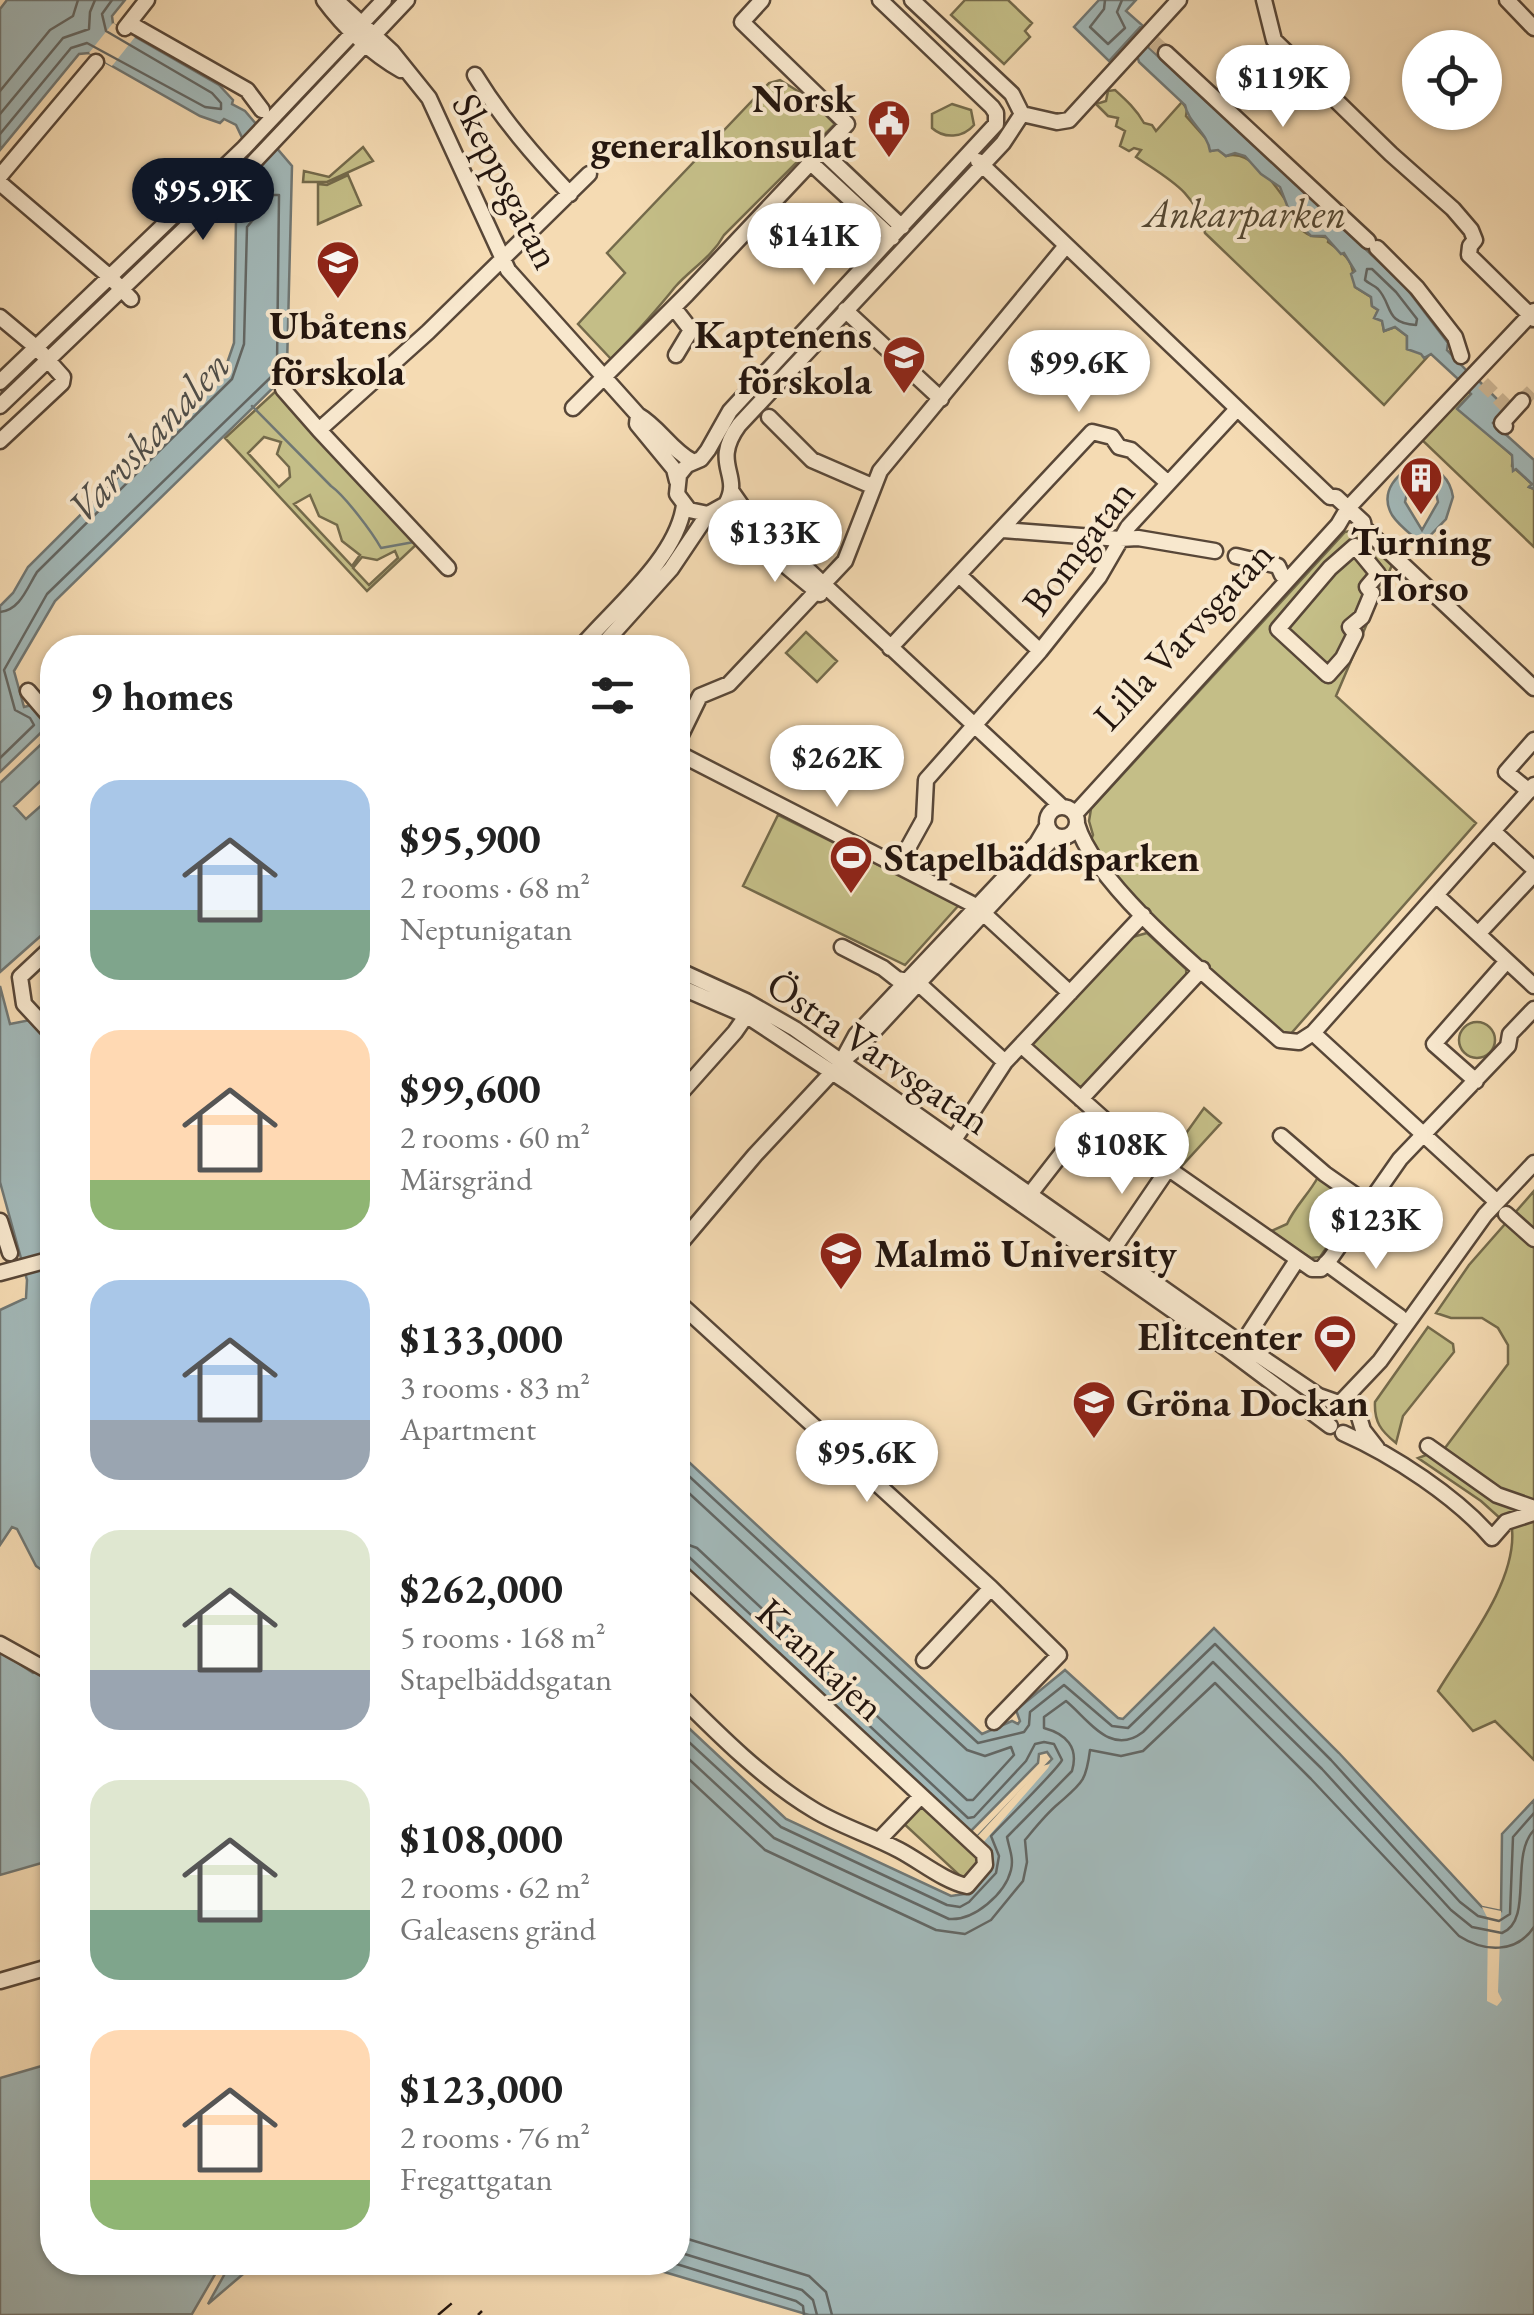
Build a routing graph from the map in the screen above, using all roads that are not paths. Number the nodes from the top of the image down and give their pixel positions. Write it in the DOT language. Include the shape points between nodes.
graph roads {
  1 [pos="148,0"];
  2 [pos="324,0"];
  3 [pos="336,0"];
  4 [pos="384,0"];
  5 [pos="407,0"];
  6 [pos="762,0"];
  7 [pos="880,0"];
  8 [pos="912,0"];
  9 [pos="1179,0"];
  10 [pos="1264,0"];
  11 [pos="1507,0"];
  12 [pos="357,27"];
  13 [pos="1534,28"];
  14 [pos="370,39"];
  15 [pos="1166,54"];
  16 [pos="96,62"];
  17 [pos="475,75"];
  18 [pos="262,110"];
  19 [pos="1022,114"];
  20 [pos="816,157"];
  21 [pos="976,159"];
  22 [pos="589,174"];
  23 [pos="995,176"];
  24 [pos="0,180"];
  25 [pos="570,194"];
  26 [pos="897,232"];
  27 [pos="1065,247"];
  28 [pos="503,260"];
  29 [pos="110,277"];
  30 [pos="126,294"];
  31 [pos="674,308"];
  32 [pos="845,310"];
  33 [pos="1533,315"];
  34 [pos="0,318"];
  35 [pos="37,348"];
  36 [pos="676,356"];
  37 [pos="1461,356"];
  38 [pos="48,360"];
  39 [pos="605,378"];
  40 [pos="0,382"];
  41 [pos="282,389"];
  42 [pos="940,399"];
  43 [pos="0,406"];
  44 [pos="572,408"];
  45 [pos="1237,409"];
  46 [pos="638,416"];
  47 [pos="769,417"];
  48 [pos="319,430"];
  49 [pos="0,441"];
  50 [pos="697,460"];
  51 [pos="726,468"];
  52 [pos="677,482"];
  53 [pos="1168,482"];
  54 [pos="872,486"];
  55 [pos="732,492"];
  56 [pos="1336,497"];
  57 [pos="684,505"];
  58 [pos="1348,508"];
  59 [pos="711,513"];
  60 [pos="1363,522"];
  61 [pos="1003,530"];
  62 [pos="1120,539"];
  63 [pos="1355,546"];
  64 [pos="1216,551"];
  65 [pos="1236,556"];
  66 [pos="448,568"];
  67 [pos="958,575"];
  68 [pos="1282,576"];
  69 [pos="820,588"];
  70 [pos="592,635"];
  71 [pos="612,635"];
  72 [pos="890,648"];
  73 [pos="1040,651"];
  74 [pos="1534,676"];
  75 [pos="1534,688"];
  76 [pos="28,692"];
  77 [pos="40,706"];
  78 [pos="690,716"];
  79 [pos="974,727"];
  80 [pos="1534,740"];
  81 [pos="690,759"];
  82 [pos="1024,772"];
  83 [pos="1531,788"];
  84 [pos="1070,813"];
  85 [pos="1052,830"];
  86 [pos="1493,831"];
  87 [pos="898,866"];
  88 [pos="1534,871"];
  89 [pos="1110,881"];
  90 [pos="1436,895"];
  91 [pos="979,909"];
  92 [pos="1143,915"];
  93 [pos="1478,934"];
  94 [pos="842,946"];
  95 [pos="40,958"];
  96 [pos="1507,961"];
  97 [pos="1202,969"];
  98 [pos="690,977"];
  99 [pos="911,983"];
  100 [pos="1534,986"];
  101 [pos="690,990"];
  102 [pos="1070,993"];
  103 [pos="1534,1009"];
  104 [pos="750,1011"];
  105 [pos="40,1021"];
  106 [pos="1313,1033"];
  107 [pos="1021,1046"];
  108 [pos="1005,1062"];
  109 [pos="836,1067"];
  110 [pos="1476,1081"];
  111 [pos="690,1082"];
  112 [pos="1081,1099"];
  113 [pos="1094,1112"];
  114 [pos="1423,1133"];
  115 [pos="1281,1136"];
  116 [pos="954,1140"];
  117 [pos="1534,1163"];
  118 [pos="1168,1169"];
  119 [pos="1026,1199"];
  120 [pos="1368,1204"];
  121 [pos="1502,1208"];
  122 [pos="0,1221"];
  123 [pos="690,1232"];
  124 [pos="1534,1239"];
  125 [pos="1112,1251"];
  126 [pos="10,1253"];
  127 [pos="1296,1260"];
  128 [pos="40,1262"];
  129 [pos="1326,1263"];
  130 [pos="0,1273"];
  131 [pos="690,1313"];
  132 [pos="1400,1317"];
  133 [pos="1242,1344"];
  134 [pos="1380,1361"];
  135 [pos="1339,1402"];
  136 [pos="1358,1416"];
  137 [pos="1337,1430"];
  138 [pos="1428,1446"];
  139 [pos="1381,1452"];
  140 [pos="1534,1511"];
  141 [pos="690,1581"];
  142 [pos="992,1588"];
  143 [pos="0,1644"];
  144 [pos="924,1660"];
  145 [pos="40,1667"];
  146 [pos="690,1705"];
  147 [pos="994,1722"];
  148 [pos="921,1796"];
  149 [pos="880,1840"];
  150 [pos="40,1969"];
  151 [pos="0,1981"];
  1 -- 18 [label="street" via="126,26 247,90"];
  2 -- 12 [label="street"];
  3 -- 12 [label="street"];
  4 -- 12 [label="street"];
  5 -- 14 [label="street"];
  6 -- 20 [label="street" via="742,22 847,124"];
  7 -- 21 [label="street" via="998,118"];
  8 -- 19 [label="street" via="1012,94"];
  9 -- 19 [label="street" via="1151,40 1069,120"];
  10 -- 33 [label="street" via="1274,40 1453,209 1475,240 1469,255"];
  11 -- 13 [label="street"];
  12 -- 14 [label="street"];
  12 -- 29 [label="street"];
  14 -- 28 [label="street, Skeppsgatan" via="429,98"];
  14 -- 30 [label="street"];
  15 -- 37 [label="street" via="1417,288"];
  16 -- 24 [label="street"];
  17 -- 25 [label="street, Skeppsgatan" via="524,146"];
  19 -- 21 [label="street" via="1015,129"];
  20 -- 26 [label="street"];
  20 -- 31 [label="street"];
  21 -- 23 [label="street"];
  21 -- 26 [label="street"];
  21 -- 32 [label="street"];
  22 -- 25 [label="street"];
  23 -- 27 [label="street"];
  23 -- 56 [label="street"];
  24 -- 29 [label="street"];
  25 -- 28 [label="street"];
  26 -- 50 [label="street" via="730,411"];
  27 -- 42 [label="street"];
  27 -- 45 [label="street"];
  28 -- 39 [label="street, Skeppsgatan"];
  28 -- 48 [label="street"];
  29 -- 30 [label="street"];
  29 -- 35 [label="street"];
  30 -- 38 [label="street"];
  31 -- 36 [label="street" via="691,330"];
  31 -- 39 [label="street"];
  32 -- 42 [label="street"];
  32 -- 51 [label="street" via="739,425"];
  33 -- 58 [label="street, Lilla Varvsgatan"];
  34 -- 35 [label="street"];
  35 -- 38 [label="street"];
  35 -- 40 [label="street"];
  38 -- 43 [label="street"];
  38 -- 49 [label="street" via="62,384"];
  39 -- 44 [label="street"];
  39 -- 46 [label="street, Skeppsgatan"];
  41 -- 48 [label="street"];
  42 -- 54 [label="street"];
  45 -- 53 [label="street, Bomgatan"];
  45 -- 56 [label="street"];
  46 -- 50 [label="street" via="673,450"];
  46 -- 52 [label="street"];
  47 -- 54 [label="street" via="812,460"];
  48 -- 66 [label="street"];
  50 -- 51 [label="street"];
  50 -- 52 [label="street"];
  51 -- 55 [label="street"];
  52 -- 57 [label="street"];
  53 -- 61 [label="street" via="1112,437 1092,432"];
  53 -- 62 [label="street, Bomgatan"];
  54 -- 69 [label="street" via="845,561"];
  55 -- 59 [label="street"];
  55 -- 69 [label="street"];
  56 -- 58 [label="street"];
  57 -- 59 [label="street"];
  57 -- 70 [label="street" via="679,528 659,559"];
  58 -- 60 [label="street"];
  58 -- 68 [label="street, Lilla Varvsgatan"];
  58 -- 84 [label="street, Lilla Varvsgatan"];
  59 -- 69 [label="street"];
  59 -- 71 [label="street"];
  60 -- 74 [label="street" via="1371,522"];
  60 -- 75 [label="street"];
  61 -- 62 [label="street"];
  61 -- 67 [label="street"];
  62 -- 64 [label="street"];
  62 -- 73 [label="street, Bomgatan"];
  63 -- 63 [label="street" via="1378,574 1367,587 1372,593 1362,617 1350,627 1354,634 1343,658 1328,675 1278,629"];
  65 -- 68 [label="street" via="1278,566"];
  67 -- 72 [label="street"];
  67 -- 73 [label="street"];
  68 -- 84 [label="street, Lilla Varvsgatan"];
  69 -- 72 [label="street"];
  69 -- 78 [label="street" via="729,684 700,696"];
  72 -- 79 [label="street"];
  73 -- 79 [label="street, Bomgatan"];
  76 -- 77 [label="street"];
  79 -- 82 [label="street"];
  79 -- 87 [label="street, Bomgatan" via="926,780 924,820"];
  80 -- 83 [label="street" via="1506,772"];
  81 -- 87 [label="street"];
  82 -- 84 [label="street"];
  82 -- 85 [label="street"];
  83 -- 86 [label="street"];
  84 -- 85 [label="street" via="1052,810"];
  84 -- 85 [label="street" via="1072,833"];
  84 -- 89 [label="street"];
  85 -- 89 [label="street"];
  85 -- 91 [label="street"];
  86 -- 88 [label="street"];
  86 -- 90 [label="street"];
  87 -- 91 [label="street"];
  88 -- 93 [label="street"];
  89 -- 92 [label="street"];
  90 -- 93 [label="street"];
  90 -- 106 [label="street"];
  91 -- 99 [label="street"];
  91 -- 102 [label="street"];
  92 -- 97 [label="street"];
  92 -- 102 [label="street"];
  93 -- 96 [label="street"];
  94 -- 99 [label="street"];
  95 -- 105 [label="street" via="20,976 24,1004"];
  96 -- 100 [label="street"];
  96 -- 110 [label="street" via="1434,1044"];
  97 -- 106 [label="street" via="1280,1040 1299,1042"];
  97 -- 112 [label="street"];
  98 -- 104 [label="street, Östra Varvsgatan"];
  99 -- 108 [label="street"];
  99 -- 109 [label="street" via="852,1039"];
  101 -- 104 [label="street, Östra Varvsgatan"];
  102 -- 107 [label="street"];
  103 -- 110 [label="street"];
  104 -- 109 [label="street, Östra Varvsgatan"];
  104 -- 111 [label="street"];
  106 -- 114 [label="street"];
  107 -- 108 [label="street"];
  107 -- 112 [label="street"];
  108 -- 116 [label="street"];
  109 -- 116 [label="street, Östra Varvsgatan"];
  109 -- 119 [label="street, Östra Varvsgatan"];
  109 -- 123 [label="street"];
  110 -- 114 [label="street"];
  112 -- 113 [label="street"];
  113 -- 118 [label="street"];
  113 -- 119 [label="street"];
  114 -- 120 [label="street"];
  114 -- 121 [label="street"];
  115 -- 120 [label="street"];
  116 -- 119 [label="street, Östra Varvsgatan"];
  117 -- 121 [label="street"];
  118 -- 125 [label="street"];
  118 -- 127 [label="street"];
  119 -- 125 [label="street, Östra Varvsgatan"];
  119 -- 137 [label="street, Östra Varvsgatan"];
  120 -- 129 [label="street"];
  121 -- 124 [label="street"];
  121 -- 134 [label="street" via="1456,1252"];
  122 -- 126 [label="street"];
  125 -- 133 [label="street, Östra Varvsgatan"];
  127 -- 129 [label="street" via="1312,1270"];
  127 -- 133 [label="street"];
  128 -- 130 [label="street"];
  129 -- 132 [label="street"];
  131 -- 142 [label="street"];
  133 -- 135 [label="street, Östra Varvsgatan" via="1319,1396"];
  134 -- 135 [label="street"];
  134 -- 136 [label="street"];
  135 -- 136 [label="street, Östra Varvsgatan"];
  135 -- 137 [label="street" via="1328,1410"];
  136 -- 137 [label="street" via="1353,1430"];
  136 -- 139 [label="street, Östra Varvsgatan"];
  137 -- 139 [label="street, Östra Varvsgatan"];
  138 -- 140 [label="street" via="1498,1495"];
  139 -- 140 [label="street, Östra Varvsgatan" via="1468,1513 1492,1538 1506,1522"];
  141 -- 148 [label="street, Krankajen"];
  142 -- 144 [label="street"];
  142 -- 147 [label="street" via="1059,1655"];
  143 -- 145 [label="street"];
  146 -- 149 [label="street, Krankajen" via="777,1785"];
  148 -- 149 [label="street"];
  148 -- 149 [label="street, Krankajen" via="986,1859 967,1886"];
  150 -- 151 [label="street"];
}
